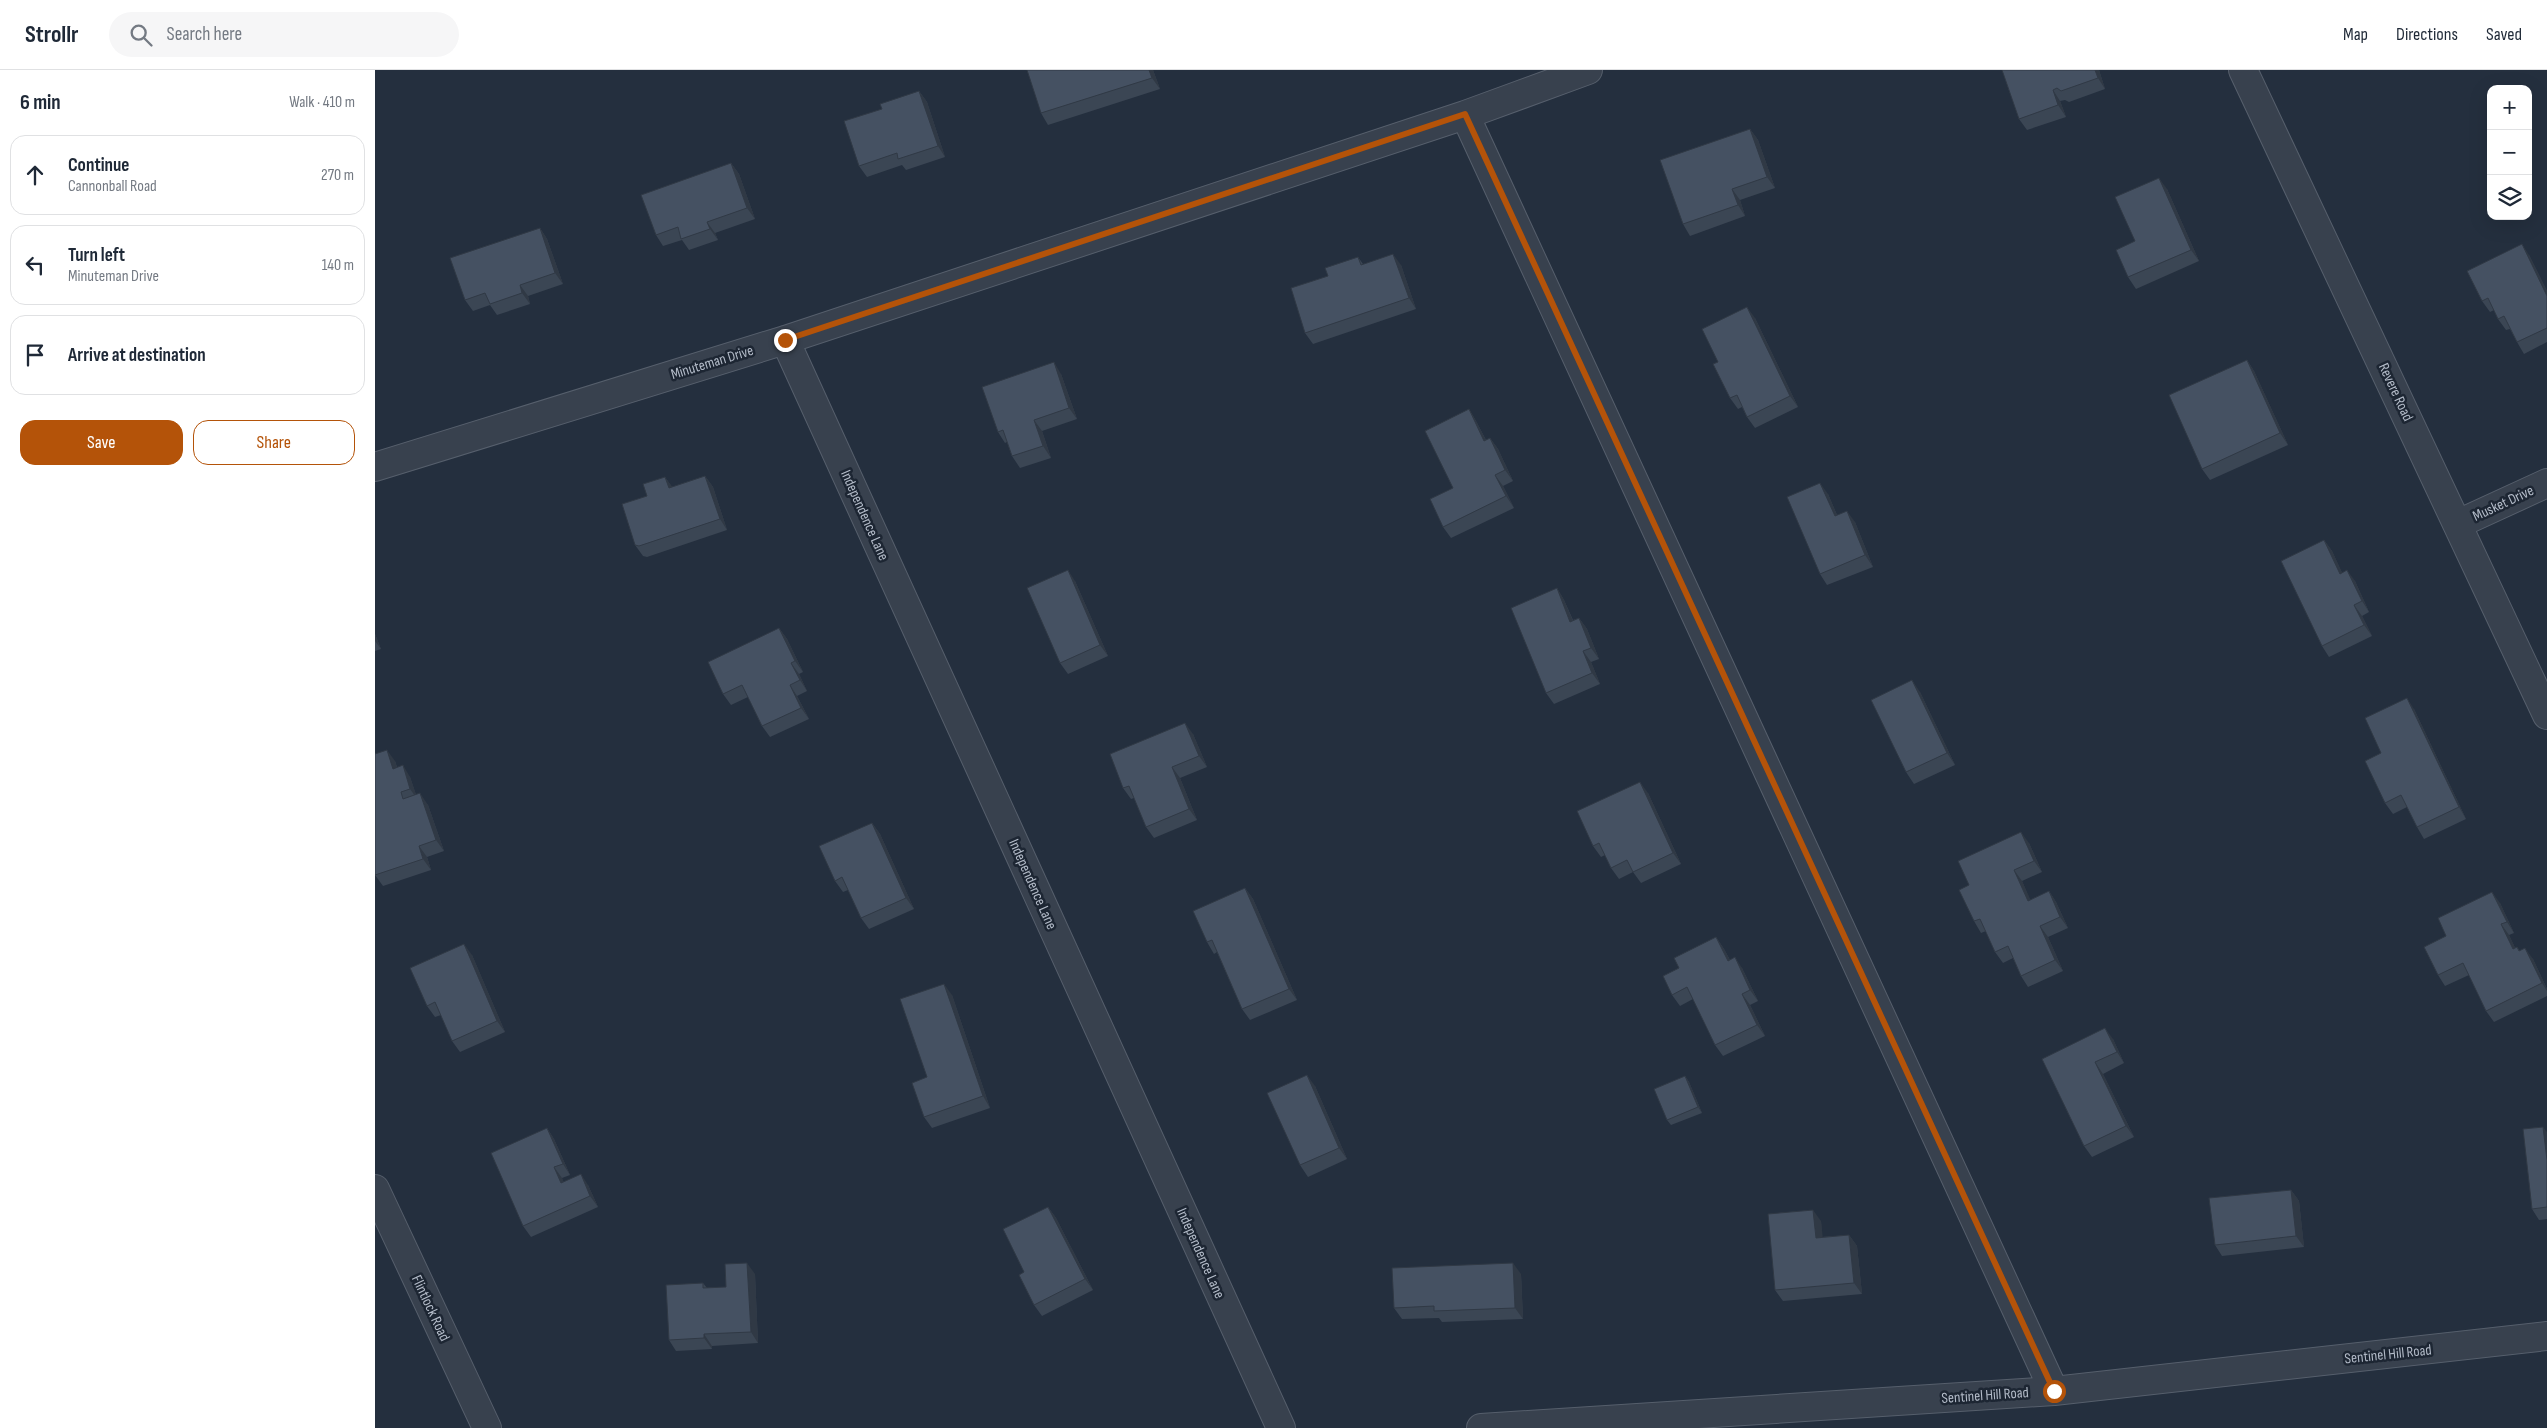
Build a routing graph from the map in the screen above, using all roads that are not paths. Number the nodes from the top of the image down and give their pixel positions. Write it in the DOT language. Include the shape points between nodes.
graph roads {
  1 [pos="1588,70"];
  2 [pos="2243,70"];
  3 [pos="1465,114"];
  4 [pos="785,340"];
  5 [pos="375,467"];
  6 [pos="2547,483"];
  7 [pos="2458,524"];
  8 [pos="2547,716"];
  9 [pos="375,1189"];
  10 [pos="2547,1336"];
  11 [pos="2054,1391"];
  12 [pos="487,1428"];
  13 [pos="1281,1428"];
  14 [pos="1481,1428"];
  1 -- 3 [label="street, Minuteman Drive"];
  2 -- 7 [label="street, Revere Road"];
  3 -- 4 [label="street, Minuteman Drive"];
  3 -- 11 [label="street"];
  4 -- 5 [label="street, Minuteman Drive"];
  4 -- 13 [label="street, Independence Lane"];
  6 -- 7 [label="street, Musket Drive"];
  7 -- 8 [label="street, Revere Road"];
  9 -- 12 [label="street, Flintlock Road"];
  10 -- 11 [label="street, Sentinel Hill Road"];
  11 -- 14 [label="street, Sentinel Hill Road"];
}
